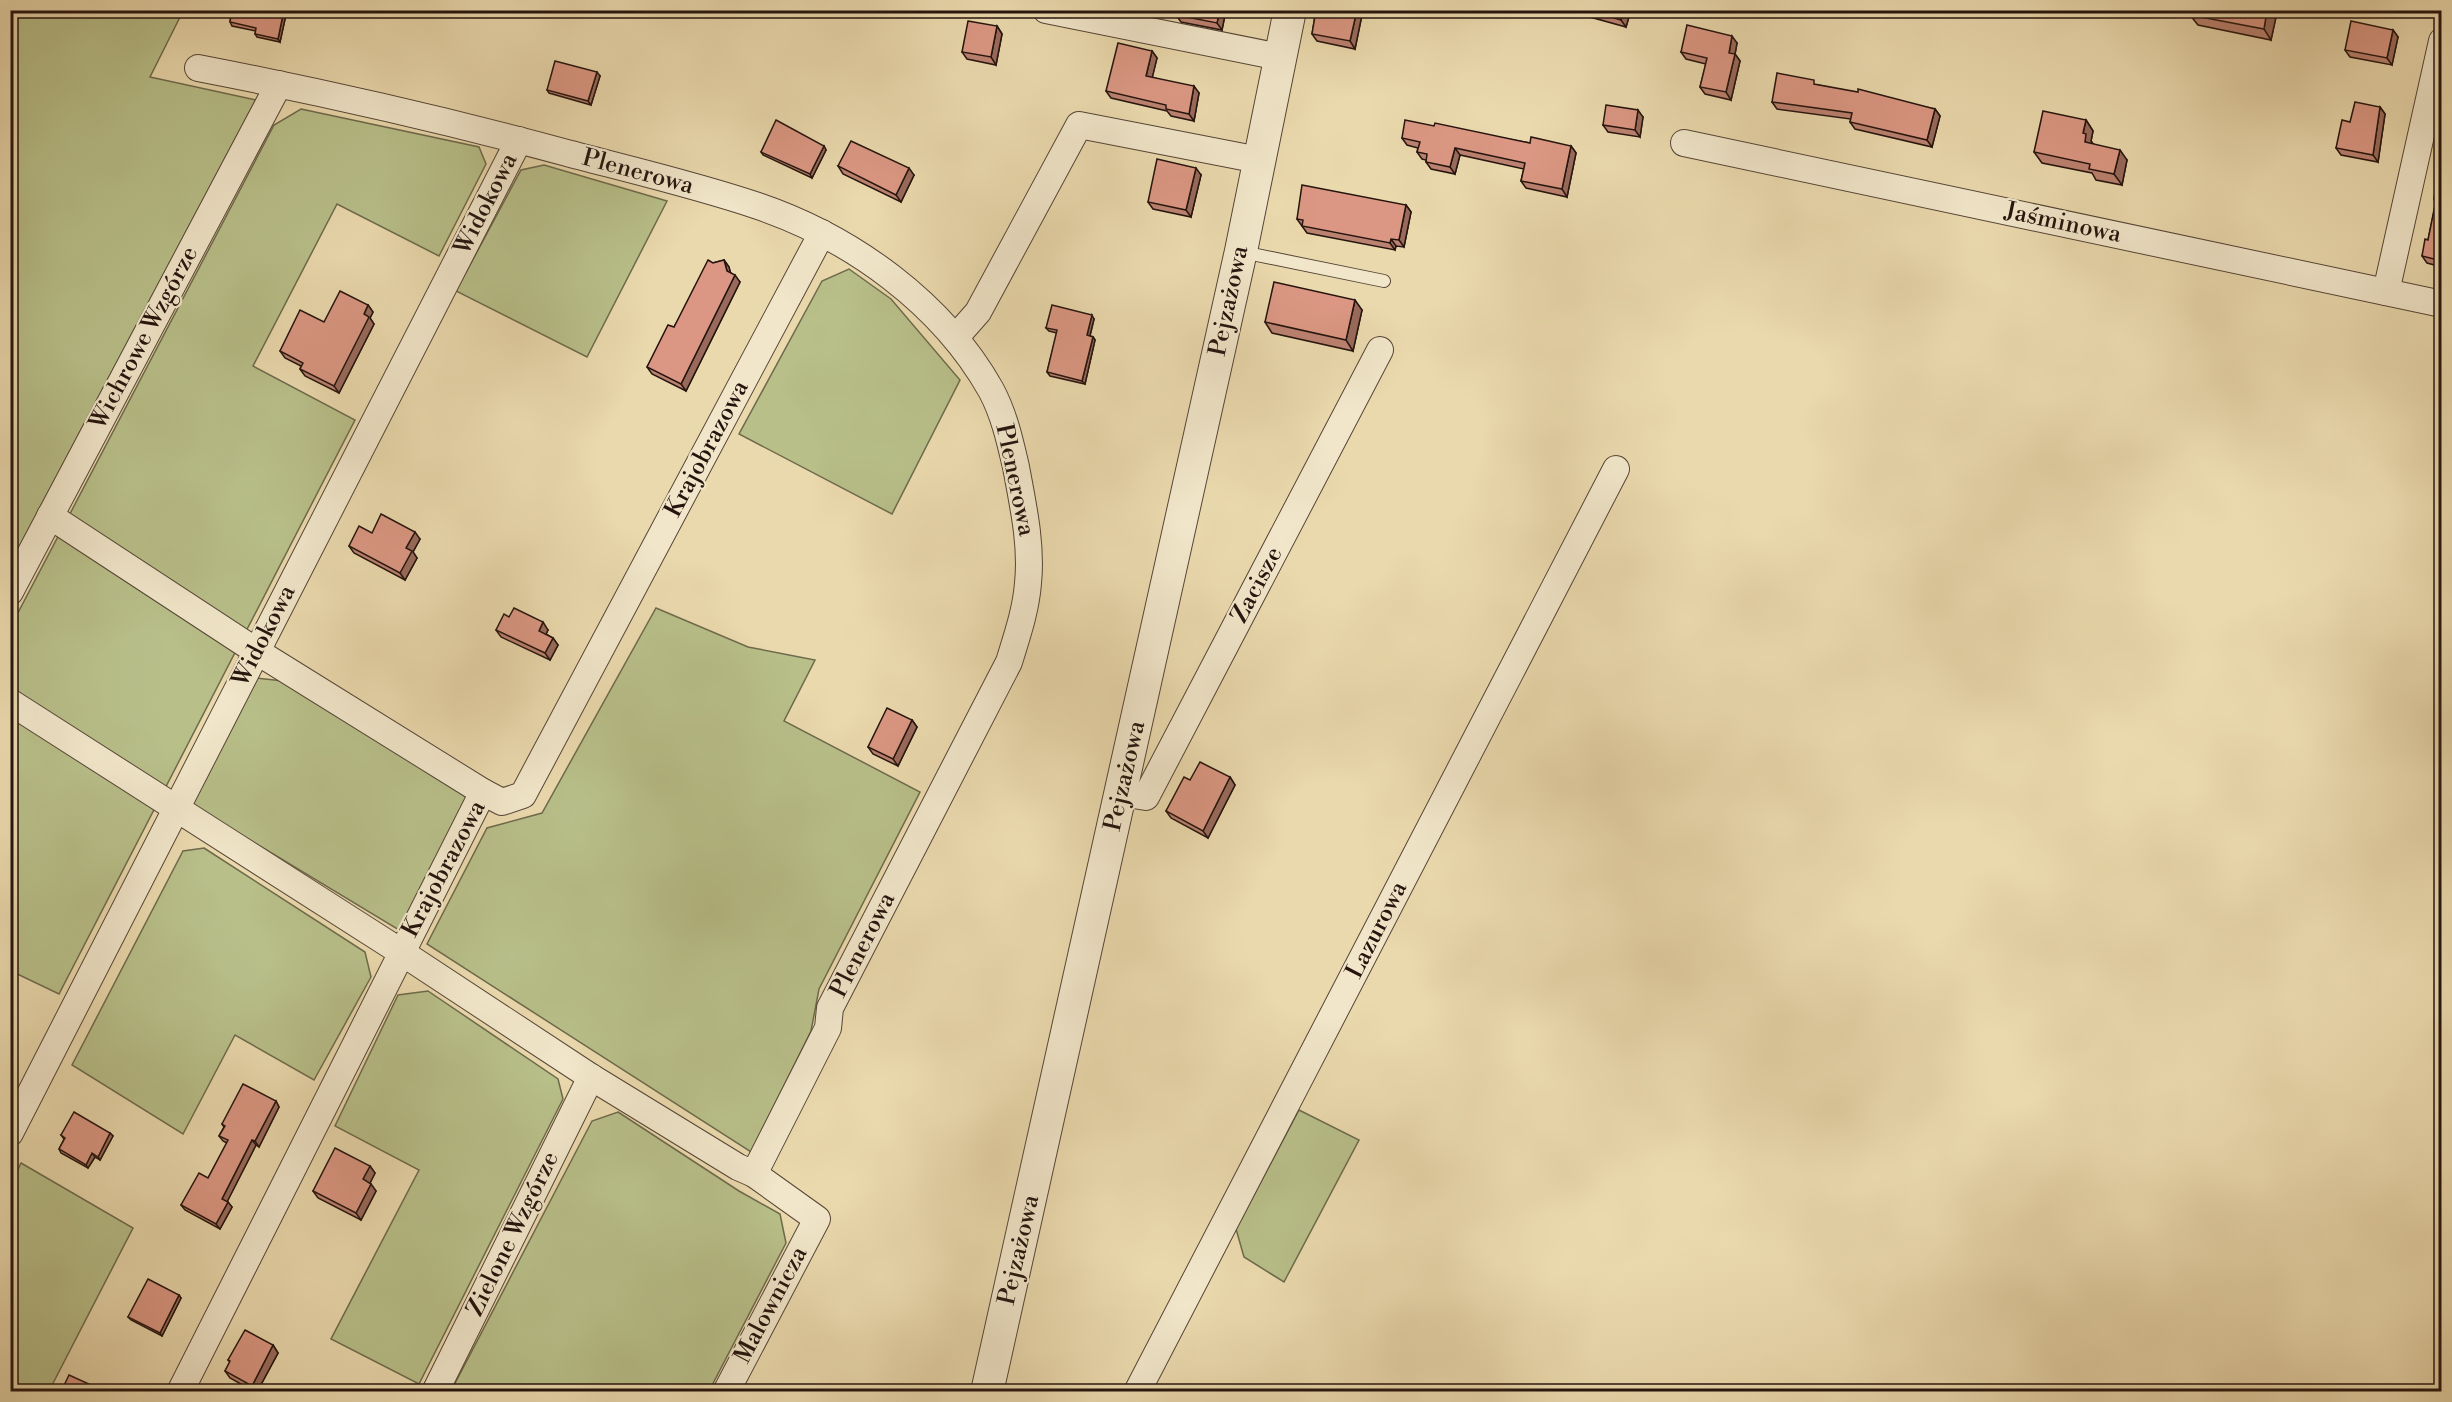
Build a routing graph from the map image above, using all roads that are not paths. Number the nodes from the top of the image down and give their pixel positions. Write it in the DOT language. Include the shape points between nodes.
graph roads {
  1 [pos="1046,10"];
  2 [pos="1290,10"];
  3 [pos="2442,41"];
  4 [pos="1280,57"];
  5 [pos="198,68"];
  6 [pos="279,84"];
  7 [pos="519,140"];
  8 [pos="1684,143"];
  9 [pos="1259,160"];
  10 [pos="822,233"];
  11 [pos="1241,252"];
  12 [pos="1384,281"];
  13 [pos="2386,292"];
  14 [pos="2442,304"];
  15 [pos="956,338"];
  16 [pos="1380,350"];
  17 [pos="1616,469"];
  18 [pos="50,516"];
  19 [pos="10,592"];
  20 [pos="256,651"];
  21 [pos="10,702"];
  22 [pos="483,792"];
  23 [pos="1121,793"];
  24 [pos="176,809"];
  25 [pos="401,952"];
  26 [pos="591,1077"];
  27 [pos="10,1132"];
  28 [pos="754,1174"];
  29 [pos="180,1392"];
  30 [pos="435,1392"];
  31 [pos="726,1392"];
  32 [pos="987,1392"];
  33 [pos="1137,1392"];
  1 -- 4 [label="street"];
  2 -- 4 [label="street, Pejzażowa"];
  3 -- 13 [label="street"];
  4 -- 9 [label="street, Pejzażowa"];
  5 -- 6 [label="street, Plenerowa"];
  6 -- 7 [label="street, Plenerowa"];
  6 -- 18 [label="street, Wichrowe Wzgórze"];
  7 -- 10 [label="street, Plenerowa" via="760,206"];
  7 -- 20 [label="street, Widokowa"];
  8 -- 13 [label="street, Jaśminowa"];
  9 -- 11 [label="street, Pejzażowa"];
  9 -- 15 [label="street" via="1079,125 978,312"];
  10 -- 15 [label="street, Plenerowa" via="898,281"];
  10 -- 22 [label="street, Krajobrazowa" via="523,795 502,802"];
  11 -- 12 [label="lane"];
  11 -- 23 [label="street, Pejzażowa"];
  13 -- 14 [label="street, Jaśminowa"];
  15 -- 28 [label="street, Plenerowa" via="992,391 1008,431 1028,542 1029,581 1023,617 1009,662 830,1008 828,1028"];
  16 -- 23 [label="street, Zacisze" via="1146,797"];
  17 -- 33 [label="street, Lazurowa"];
  18 -- 19 [label="street, Wichrowe Wzgórze"];
  18 -- 20 [label="street"];
  20 -- 22 [label="street"];
  20 -- 24 [label="street, Widokowa"];
  21 -- 24 [label="street"];
  22 -- 25 [label="street, Krajobrazowa"];
  23 -- 32 [label="street, Pejzażowa"];
  24 -- 25 [label="street"];
  24 -- 27 [label="street, Widokowa"];
  25 -- 26 [label="street"];
  25 -- 29 [label="street, Krajobrazowa"];
  26 -- 28 [label="street"];
  26 -- 30 [label="street, Zielone Wzgórze"];
  28 -- 31 [label="street, Malownicza" via="817,1219"];
}
